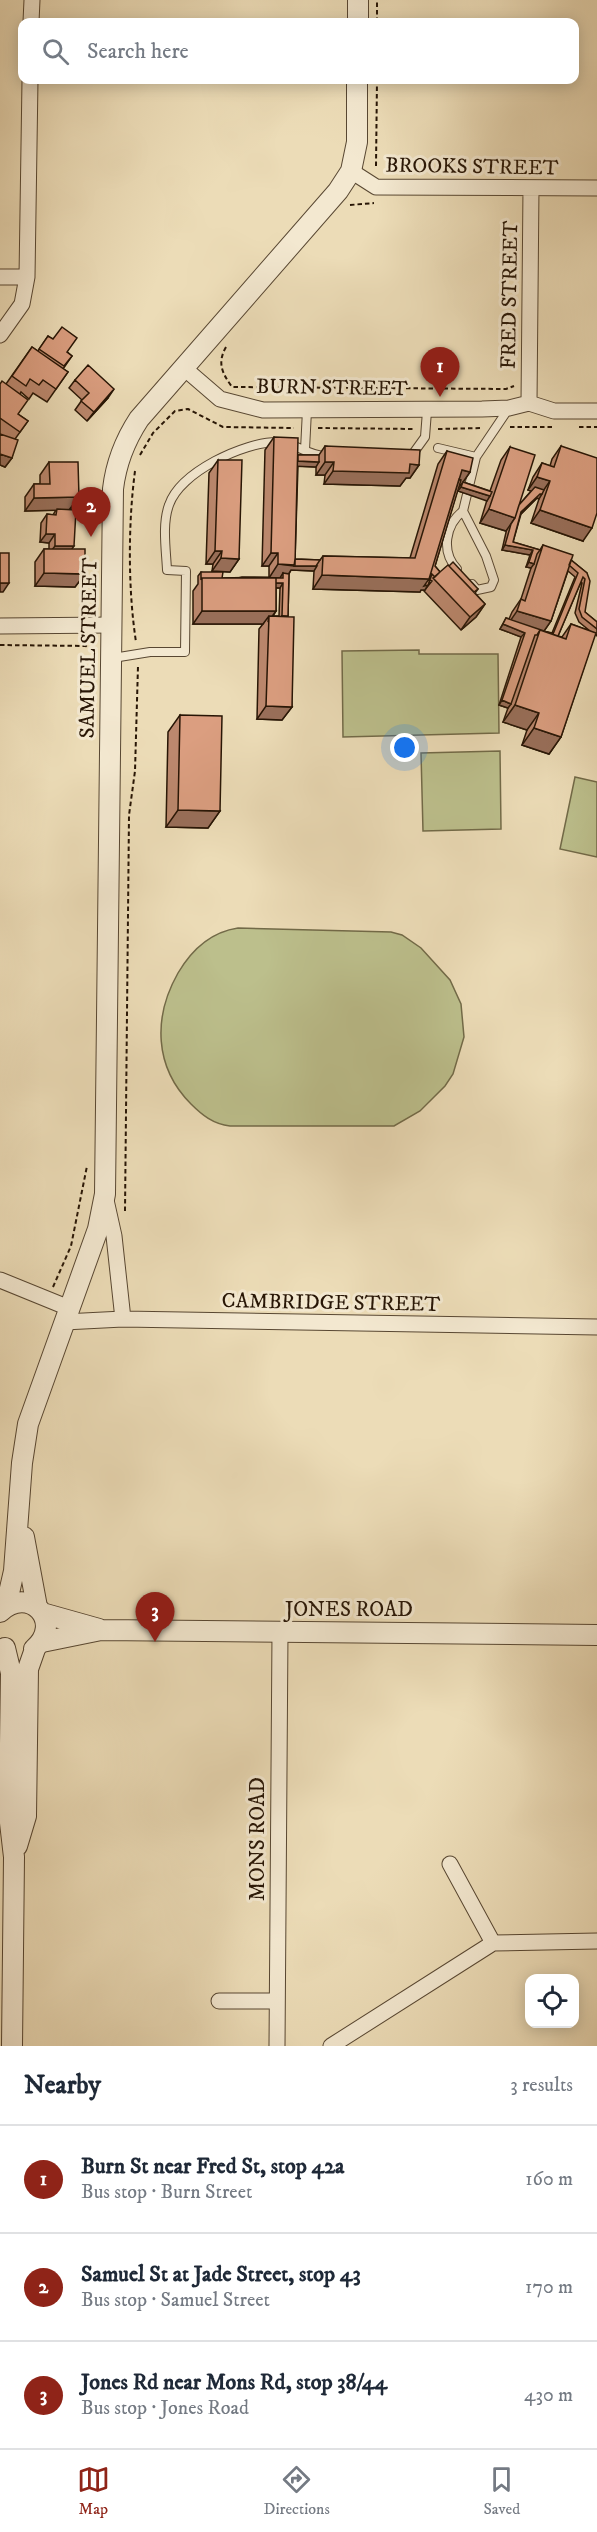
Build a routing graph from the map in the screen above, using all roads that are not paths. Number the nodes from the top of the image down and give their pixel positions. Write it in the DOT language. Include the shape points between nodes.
graph roads {
  1 [pos="32,0"];
  2 [pos="358,0"];
  3 [pos="31,18"];
  4 [pos="358,18"];
  5 [pos="30,84"];
  6 [pos="357,84"];
  7 [pos="351,171"];
  8 [pos="531,188"];
  9 [pos="597,188"];
  10 [pos="0,277"];
  11 [pos="27,277"];
  12 [pos="0,334"];
  13 [pos="184,368"];
  14 [pos="529,403"];
  15 [pos="509,408"];
  16 [pos="308,410"];
  17 [pos="427,411"];
  18 [pos="597,411"];
  19 [pos="438,448"];
  20 [pos="305,450"];
  21 [pos="330,456"];
  22 [pos="476,457"];
  23 [pos="401,459"];
  24 [pos="463,511"];
  25 [pos="113,625"];
  26 [pos="0,627"];
  27 [pos="112,658"];
  28 [pos="105,1194"];
  29 [pos="0,1280"];
  30 [pos="66,1315"];
  31 [pos="123,1319"];
  32 [pos="597,1327"];
  33 [pos="20,1511"];
  34 [pos="40,1610"];
  35 [pos="2,1611"];
  36 [pos="101,1630"];
  37 [pos="280,1633"];
  38 [pos="597,1635"];
  39 [pos="1,1644"];
  40 [pos="38,1646"];
  41 [pos="7,1857"];
  42 [pos="450,1864"];
  43 [pos="597,1941"];
  44 [pos="494,1943"];
  45 [pos="219,2001"];
  46 [pos="277,2001"];
  47 [pos="12,2046"];
  48 [pos="277,2046"];
  49 [pos="331,2046"];
  1 -- 3 [label="street"];
  2 -- 4 [label="street"];
  5 -- 11 [label="street"];
  6 -- 7 [label="street, SAMUEL STREET" via="357,142"];
  7 -- 8 [label="street, BROOKS STREET" via="376,187"];
  7 -- 13 [label="street, SAMUEL STREET" via="338,191"];
  8 -- 9 [label="street, BROOKS STREET"];
  8 -- 14 [label="street, FRED STREET"];
  10 -- 11 [label="street"];
  11 -- 12 [label="street" via="22,304"];
  13 -- 16 [label="street, BURN STREET" via="220,399 232,404 263,410"];
  13 -- 25 [label="street, SAMUEL STREET" via="139,419 117,463 113,489"];
  14 -- 15 [label="street, BURN STREET"];
  14 -- 18 [label="street, BURN STREET" via="554,411"];
  15 -- 17 [label="street, BURN STREET"];
  15 -- 22 [label="lane"];
  16 -- 17 [label="street, BURN STREET"];
  16 -- 20 [label="lane"];
  17 -- 23 [label="lane" via="425,437 416,453"];
  19 -- 22 [label="lane"];
  20 -- 21 [label="lane"];
  20 -- 27 [label="lane" via="290,443 257,446 211,462 183,484 170,502 166,529 167,570 186,571 185,652"];
  22 -- 24 [label="lane"];
  24 -- 24 [label="lane" via="493,572 491,587 484,590 477,590 446,555 453,519"];
  25 -- 26 [label="street"];
  25 -- 27 [label="street, SAMUEL STREET"];
  27 -- 28 [label="street, SAMUEL STREET"];
  28 -- 30 [label="street, SAMUEL STREET" via="98,1229"];
  28 -- 31 [label="street, SAMUEL STREET"];
  29 -- 30 [label="street"];
  30 -- 31 [label="street, CAMBRIDGE STREET"];
  30 -- 33 [label="street, SAMUEL STREET" via="28,1424"];
  31 -- 32 [label="street, CAMBRIDGE STREET"];
  33 -- 34 [label="street, SAMUEL STREET"];
  33 -- 35 [label="street, SAMUEL STREET" via="14,1571"];
  34 -- 35 [label="street, JONES ROAD" via="22,1602"];
  34 -- 36 [label="street, JONES ROAD"];
  34 -- 40 [label="street, SAMUEL STREET" via="47,1627"];
  36 -- 37 [label="street, JONES ROAD"];
  36 -- 40 [label="street, JONES ROAD"];
  37 -- 38 [label="street, JONES ROAD"];
  37 -- 46 [label="street, MONS ROAD"];
  39 -- 40 [label="street, JONES ROAD" via="20,1653"];
  39 -- 41 [label="street" via="11,1673"];
  40 -- 41 [label="street, SAMUEL STREET" via="28,1669 26,1816"];
  41 -- 47 [label="street"];
  42 -- 44 [label="street"];
  43 -- 44 [label="street"];
  44 -- 49 [label="street"];
  45 -- 46 [label="street"];
  46 -- 48 [label="street, MONS ROAD"];
}
